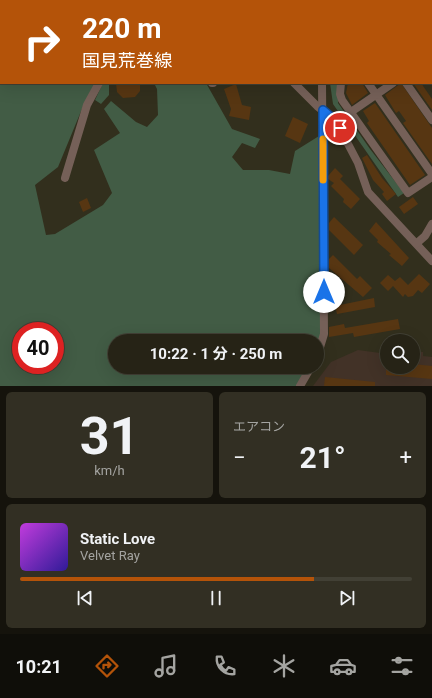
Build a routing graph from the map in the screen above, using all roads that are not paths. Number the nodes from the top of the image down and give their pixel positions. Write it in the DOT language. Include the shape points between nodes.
graph roads {
  1 [pos="98,84"];
  2 [pos="295,84"];
  3 [pos="322,84"];
  4 [pos="340,84"];
  5 [pos="369,84"];
  6 [pos="392,84"];
  7 [pos="407,84"];
  8 [pos="376,95"];
  9 [pos="323,110"];
  10 [pos="351,112"];
  11 [pos="432,120"];
  12 [pos="432,176"];
  13 [pos="65,178"];
  14 [pos="432,224"];
  15 [pos="429,235"];
  16 [pos="417,243"];
  17 [pos="432,261"];
  18 [pos="324,334"];
  19 [pos="308,374"];
  20 [pos="300,386"];
  1 -- 13 [label="street" via="87,105"];
  2 -- 9 [label="street"];
  3 -- 9 [label="street"];
  4 -- 10 [label="street" via="342,100"];
  5 -- 8 [label="street"];
  6 -- 8 [label="street"];
  7 -- 11 [label="street"];
  8 -- 10 [label="street"];
  8 -- 12 [label="street"];
  9 -- 16 [label="street" via="336,121 345,136 368,192"];
  9 -- 18 [label="street"];
  10 -- 12 [label="street" via="408,193"];
  14 -- 15 [label="street"];
  15 -- 16 [label="street"];
  16 -- 17 [label="street"];
  19 -- 20 [label="street"];
}
